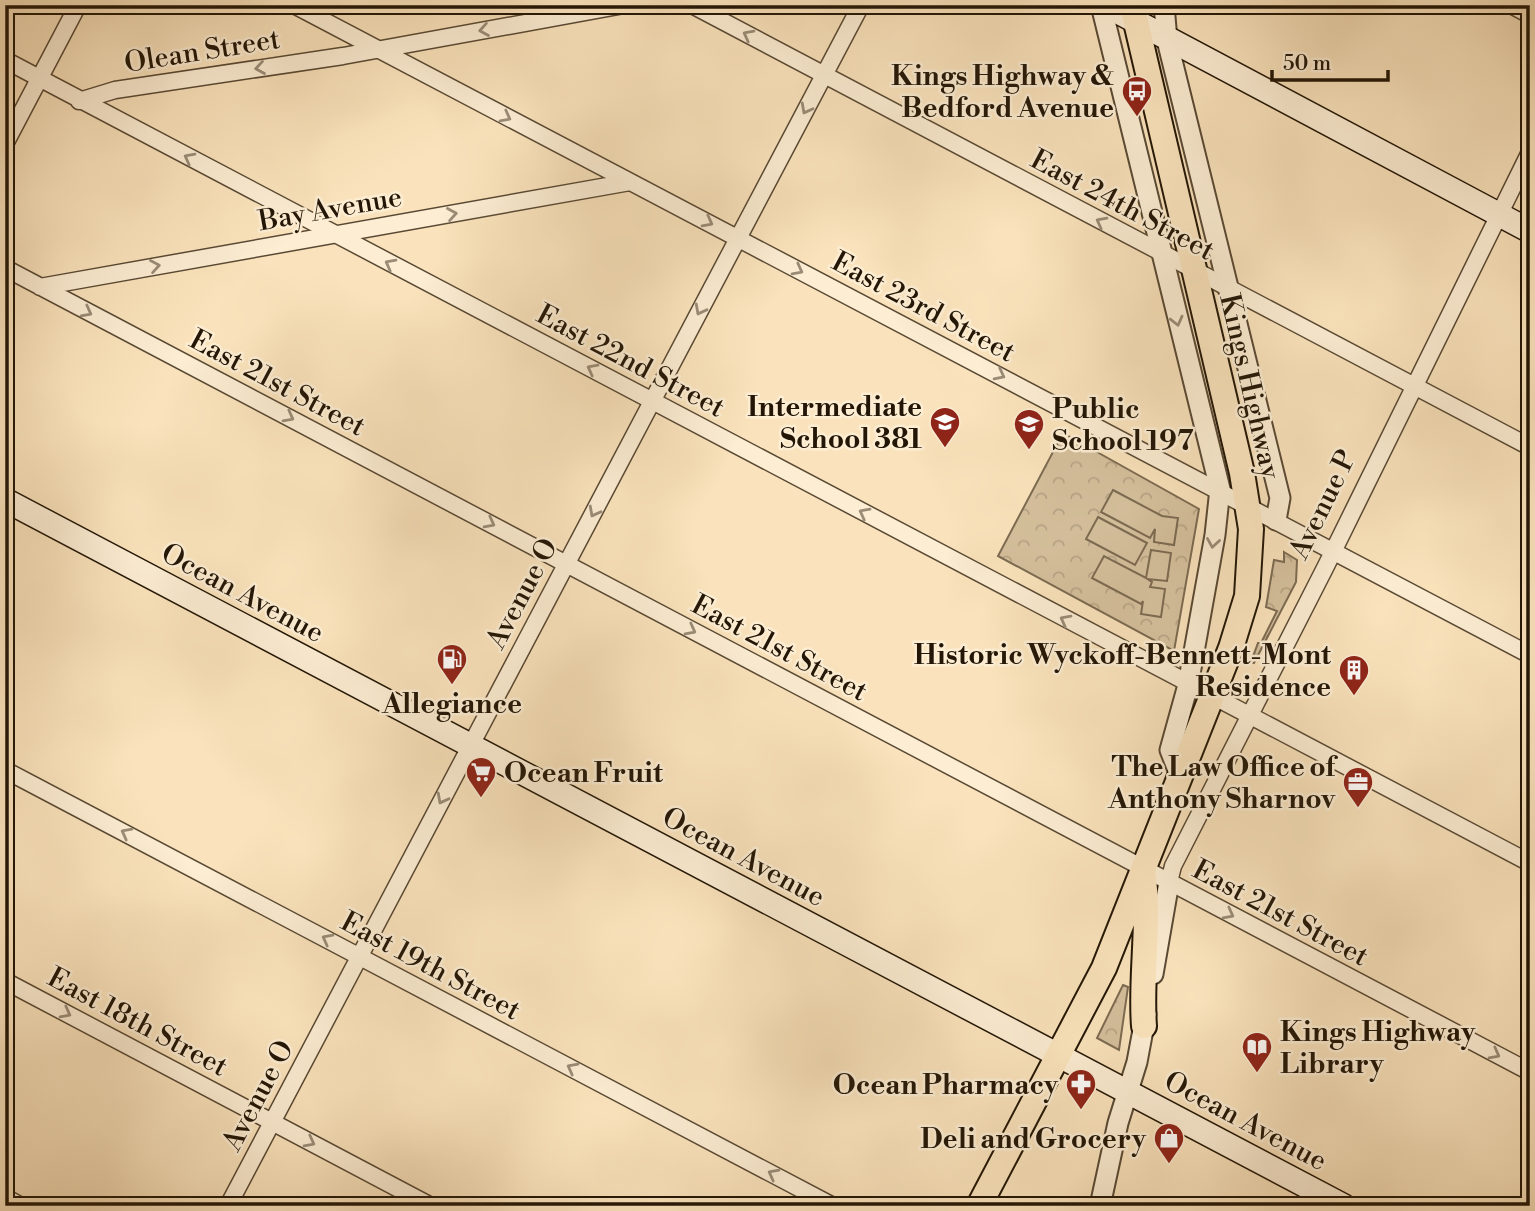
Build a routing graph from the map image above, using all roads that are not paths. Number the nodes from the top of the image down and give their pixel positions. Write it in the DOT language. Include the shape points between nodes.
graph roads {
  1 [pos="78,5"];
  2 [pos="294,5"];
  3 [pos="624,5"];
  4 [pos="692,5"];
  5 [pos="861,5"];
  6 [pos="1103,5"];
  7 [pos="1164,5"];
  8 [pos="1511,5"];
  9 [pos="1133,14"];
  10 [pos="1530,15"];
  11 [pos="1167,40"];
  12 [pos="378,50"];
  13 [pos="5,60"];
  14 [pos="824,75"];
  15 [pos="39,78"];
  16 [pos="79,101"];
  17 [pos="5,144"];
  18 [pos="1530,152"];
  19 [pos="630,182"];
  20 [pos="1497,214"];
  21 [pos="1530,231"];
  22 [pos="334,234"];
  23 [pos="738,238"];
  24 [pos="1161,255"];
  25 [pos="5,268"];
  26 [pos="1194,271"];
  27 [pos="40,287"];
  28 [pos="1230,290"];
  29 [pos="1413,386"];
  30 [pos="652,401"];
  31 [pos="1530,447"];
  32 [pos="1220,489"];
  33 [pos="5,500"];
  34 [pos="1247,504"];
  35 [pos="1276,520"];
  36 [pos="1333,551"];
  37 [pos="566,564"];
  38 [pos="1530,655"];
  39 [pos="1188,685"];
  40 [pos="1212,697"];
  41 [pos="1250,716"];
  42 [pos="470,746"];
  43 [pos="5,770"];
  44 [pos="1180,775"];
  45 [pos="1530,863"];
  46 [pos="1142,868"];
  47 [pos="1168,882"];
  48 [pos="359,956"];
  49 [pos="5,981"];
  50 [pos="1144,1026"];
  51 [pos="1058,1055"];
  52 [pos="1530,1072"];
  53 [pos="1128,1092"];
  54 [pos="272,1122"];
  55 [pos="5,1197"];
  56 [pos="22,1206"];
  57 [pos="228,1206"];
  58 [pos="431,1206"];
  59 [pos="833,1206"];
  60 [pos="979,1206"];
  61 [pos="1100,1206"];
  62 [pos="1344,1206"];
  1 -- 15 [label="street"];
  2 -- 12 [label="street, East 23rd Street"];
  3 -- 12 [label="street, Olean Street, one-way"];
  14 -- 4 [label="street, East 24th Street, one-way"];
  5 -- 14 [label="street, Avenue O"];
  6 -- 9 [label="main road"];
  6 -- 24 [label="street, Kings Highway"];
  7 -- 11 [label="street, Kings Highway"];
  8 -- 10 [label="street"];
  9 -- 11 [label="main road"];
  9 -- 26 [label="main road, Kings Highway"];
  11 -- 20 [label="main road"];
  11 -- 28 [label="street, Kings Highway"];
  12 -- 16 [label="street, Olean Street, one-way" via="115,90"];
  12 -- 19 [label="street, East 23rd Street, one-way"];
  13 -- 15 [label="street, East 22nd Street"];
  14 -- 23 [label="street, Avenue O, one-way"];
  24 -- 14 [label="street, East 24th Street, one-way"];
  15 -- 16 [label="street, East 22nd Street"];
  15 -- 17 [label="street"];
  22 -- 16 [label="street, East 22nd Street, one-way"];
  18 -- 20 [label="street, Avenue P"];
  22 -- 19 [label="street, Bay Avenue, one-way"];
  19 -- 23 [label="street, East 23rd Street, one-way"];
  20 -- 21 [label="main road"];
  20 -- 29 [label="street, Avenue P"];
  27 -- 22 [label="street, Bay Avenue, one-way"];
  30 -- 22 [label="street, East 22nd Street, one-way"];
  23 -- 30 [label="street, Avenue O, one-way"];
  23 -- 32 [label="street, East 23rd Street, one-way"];
  24 -- 26 [label="street, East 24th Street"];
  24 -- 32 [label="street, Kings Highway, one-way"];
  25 -- 27 [label="street, East 21st Street"];
  26 -- 28 [label="street, East 24th Street"];
  26 -- 34 [label="main road, Kings Highway"];
  27 -- 37 [label="street, East 21st Street, one-way"];
  28 -- 29 [label="street, East 24th Street"];
  28 -- 35 [label="street, Kings Highway" via="1280,498"];
  29 -- 31 [label="street, East 24th Street"];
  29 -- 36 [label="street, Avenue P"];
  30 -- 37 [label="street, Avenue O, one-way"];
  39 -- 30 [label="street, East 22nd Street, one-way"];
  32 -- 34 [label="street, East 23rd Street"];
  32 -- 39 [label="street, Kings Highway, one-way"];
  33 -- 42 [label="main road, Ocean Avenue"];
  34 -- 35 [label="street, East 23rd Street"];
  34 -- 40 [label="main road, Kings Highway" via="1251,529 1247,596"];
  35 -- 36 [label="street, East 23rd Street"];
  36 -- 38 [label="street, East 23rd Street"];
  36 -- 41 [label="street, Avenue P"];
  37 -- 42 [label="street, Avenue O"];
  37 -- 46 [label="street, East 21st Street, one-way"];
  39 -- 40 [label="street, East 22nd Street"];
  39 -- 44 [label="street, Kings Highway" via="1170,750"];
  40 -- 41 [label="street, East 22nd Street"];
  40 -- 44 [label="main road, Kings Highway"];
  41 -- 45 [label="street, East 22nd Street"];
  41 -- 47 [label="street, Avenue P" via="1171,868"];
  42 -- 48 [label="street, Avenue O, one-way"];
  42 -- 51 [label="main road, Ocean Avenue"];
  48 -- 43 [label="street, East 19th Street, one-way"];
  44 -- 46 [label="main road, Kings Highway"];
  46 -- 47 [label="street, East 21st Street"];
  46 -- 50 [label="main road" via="1147,901 1141,986"];
  46 -- 51 [label="main road" via="1104,968"];
  47 -- 50 [label="street"];
  47 -- 52 [label="street, East 21st Street, one-way"];
  48 -- 54 [label="street, Avenue O"];
  59 -- 48 [label="street, East 19th Street, one-way"];
  49 -- 54 [label="street, East 18th Street, one-way"];
  50 -- 53 [label="street"];
  51 -- 53 [label="main road, Ocean Avenue"];
  51 -- 60 [label="main road"];
  53 -- 61 [label="street"];
  53 -- 62 [label="main road, Ocean Avenue"];
  54 -- 57 [label="street, Avenue O"];
  54 -- 58 [label="street, East 18th Street, one-way"];
  55 -- 56 [label="street"];
}
